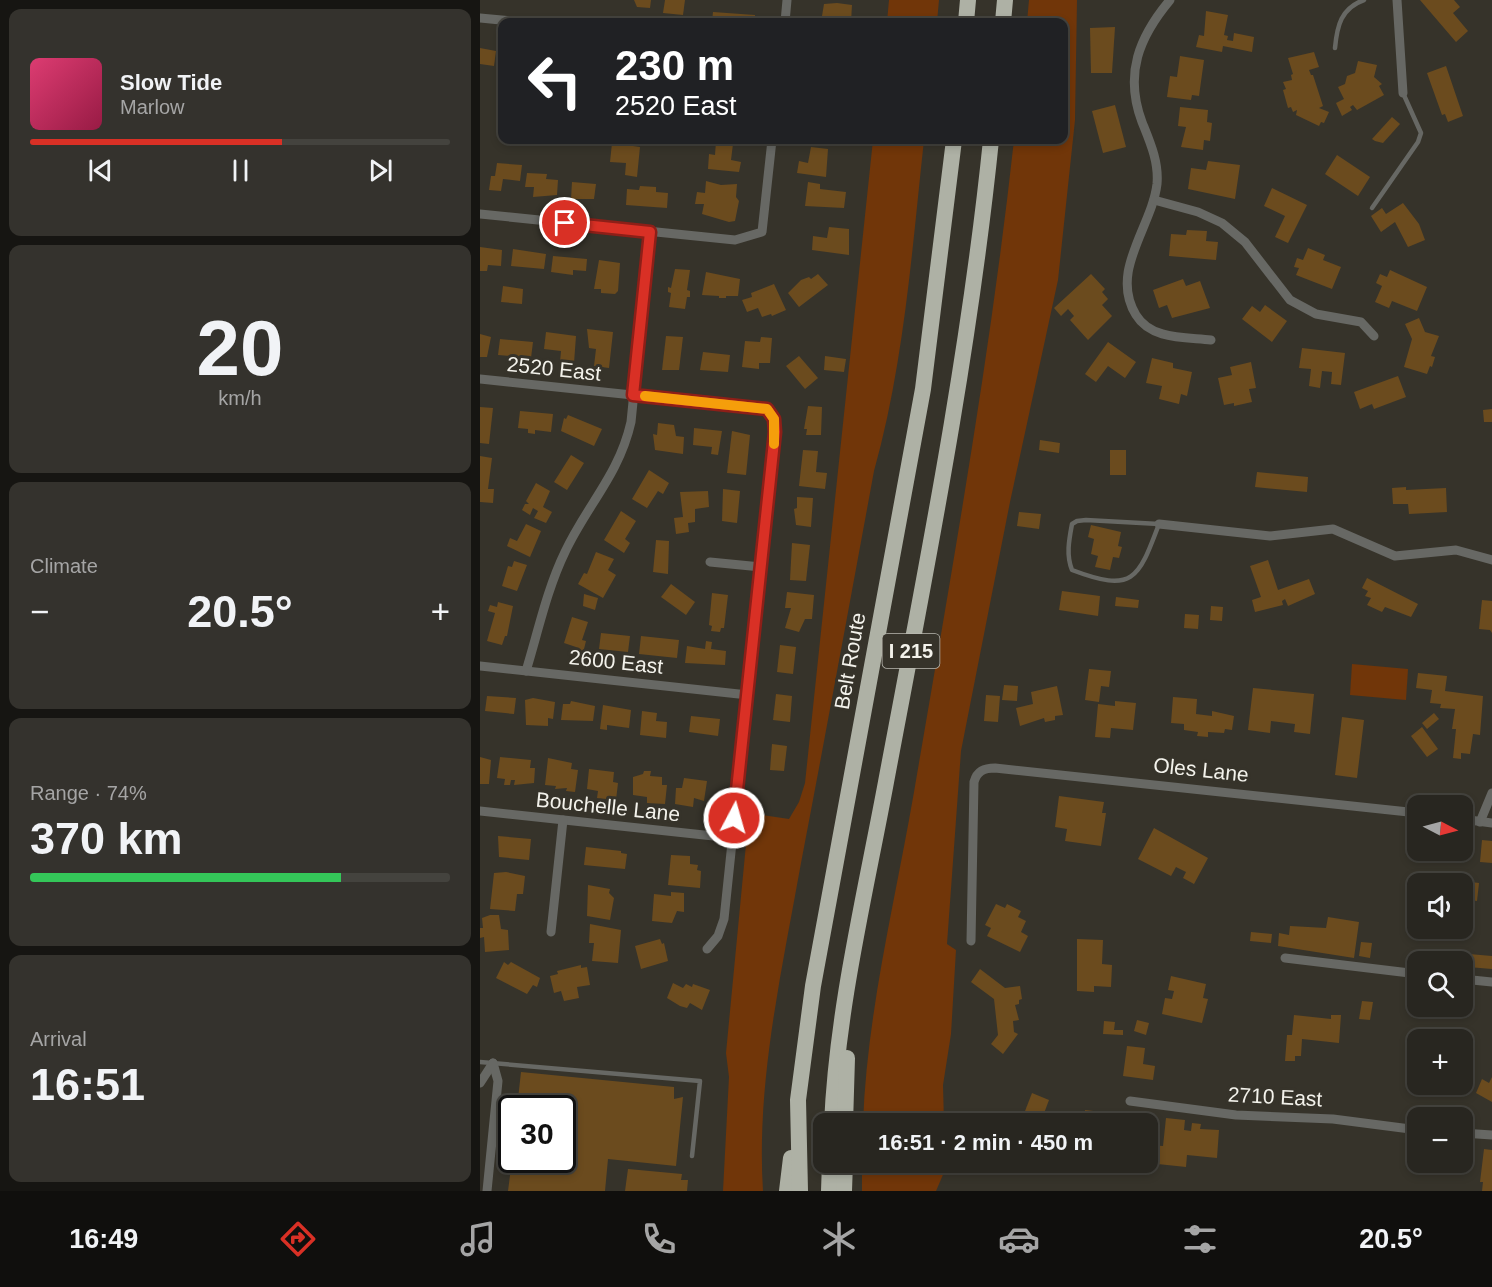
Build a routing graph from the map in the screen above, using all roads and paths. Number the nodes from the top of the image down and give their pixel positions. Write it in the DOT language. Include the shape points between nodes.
graph roads {
  1 [pos="787,0"];
  2 [pos="968,0"];
  3 [pos="1005,0"];
  4 [pos="1170,0"];
  5 [pos="1364,0"];
  6 [pos="1397,0"];
  7 [pos="480,18"];
  8 [pos="785,18"];
  9 [pos="966,18"];
  10 [pos="1003,18"];
  11 [pos="498,20"];
  12 [pos="1335,48"];
  13 [pos="1403,93"];
  14 [pos="772,144"];
  15 [pos="954,144"];
  16 [pos="991,144"];
  17 [pos="1154,200"];
  18 [pos="1372,208"];
  19 [pos="480,214"];
  20 [pos="650,232"];
  21 [pos="1374,336"];
  22 [pos="1211,340"];
  23 [pos="480,379"];
  24 [pos="633,395"];
  25 [pos="1160,524"];
  26 [pos="1492,560"];
  27 [pos="710,562"];
  28 [pos="761,567"];
  29 [pos="480,666"];
  30 [pos="526,671"];
  31 [pos="748,695"];
  32 [pos="1492,793"];
  33 [pos="480,811"];
  34 [pos="1407,812"];
  35 [pos="563,820"];
  36 [pos="1473,821"];
  37 [pos="1480,822"];
  38 [pos="1492,824"];
  39 [pos="732,838"];
  40 [pos="551,932"];
  41 [pos="971,941"];
  42 [pos="707,949"];
  43 [pos="1285,958"];
  44 [pos="1407,973"];
  45 [pos="1473,980"];
  46 [pos="849,981"];
  47 [pos="1492,982"];
  48 [pos="480,1062"];
  49 [pos="493,1064"];
  50 [pos="480,1083"];
  51 [pos="798,1100"];
  52 [pos="1130,1101"];
  53 [pos="833,1113"];
  54 [pos="846,1113"];
  55 [pos="1407,1129"];
  56 [pos="1473,1134"];
  57 [pos="1492,1135"];
  58 [pos="692,1156"];
  59 [pos="830,1173"];
  60 [pos="844,1173"];
  61 [pos="487,1191"];
  62 [pos="787,1191"];
  63 [pos="800,1191"];
  64 [pos="829,1191"];
  65 [pos="844,1191"];
  1 -- 8 [label="street"];
  2 -- 9 [label="highway"];
  3 -- 10 [label="highway"];
  4 -- 17 [label="street" via="1142,39 1135,69 1139,114 1156,162"];
  5 -- 12 [label="lane" via="1347,9 1342,17"];
  6 -- 13 [label="street"];
  7 -- 11 [label="street"];
  13 -- 18 [label="lane" via="1421,133"];
  14 -- 20 [label="street" via="762,232 735,240"];
  15 -- 51 [label="highway, Belt Route / I 215" via="923,389 813,986"];
  16 -- 46 [label="highway, I 215" via="958,397"];
  17 -- 21 [label="street" via="1222,223 1245,242 1295,304 1322,316 1361,322"];
  17 -- 22 [label="street" via="1130,262 1127,281 1132,308 1152,331"];
  19 -- 20 [label="street"];
  20 -- 24 [label="street"];
  23 -- 24 [label="street, 2520 East"];
  24 -- 28 [label="street, 2520 East" via="767,409 774,419 775,432"];
  24 -- 30 [label="street" via="626,445 564,554"];
  25 -- 25 [label="lane" via="1134,576 1123,582 1072,570 1068,559 1070,536 1072,524 1077,521"];
  25 -- 26 [label="street" via="1270,536 1333,529 1395,556 1456,550"];
  27 -- 28 [label="street"];
  28 -- 31 [label="street"];
  29 -- 30 [label="street, 2600 East"];
  30 -- 31 [label="street, 2600 East"];
  31 -- 39 [label="street"];
  32 -- 37 [label="street"];
  33 -- 35 [label="street, Bouchelle Lane"];
  34 -- 41 [label="street, Oles Lane" via="1099,777 995,768 980,771 974,783"];
  35 -- 39 [label="street, Bouchelle Lane"];
  35 -- 40 [label="street"];
  36 -- 37 [label="street"];
  37 -- 38 [label="street"];
  39 -- 42 [label="street" via="724,919 718,936"];
  43 -- 44 [label="street"];
  45 -- 47 [label="street"];
  46 -- 53 [label="highway, I 215"];
  46 -- 54 [label="highway"];
  48 -- 49 [label="lane"];
  49 -- 50 [label="street"];
  49 -- 58 [label="lane" via="699,1081"];
  49 -- 61 [label="street" via="498,1081"];
  51 -- 62 [label="highway"];
  51 -- 63 [label="highway, Belt Route / I 215"];
  52 -- 55 [label="street, 2710 East" via="1236,1115 1333,1119"];
  56 -- 57 [label="street"];
  59 -- 64 [label="highway"];
  60 -- 65 [label="highway"];
}
